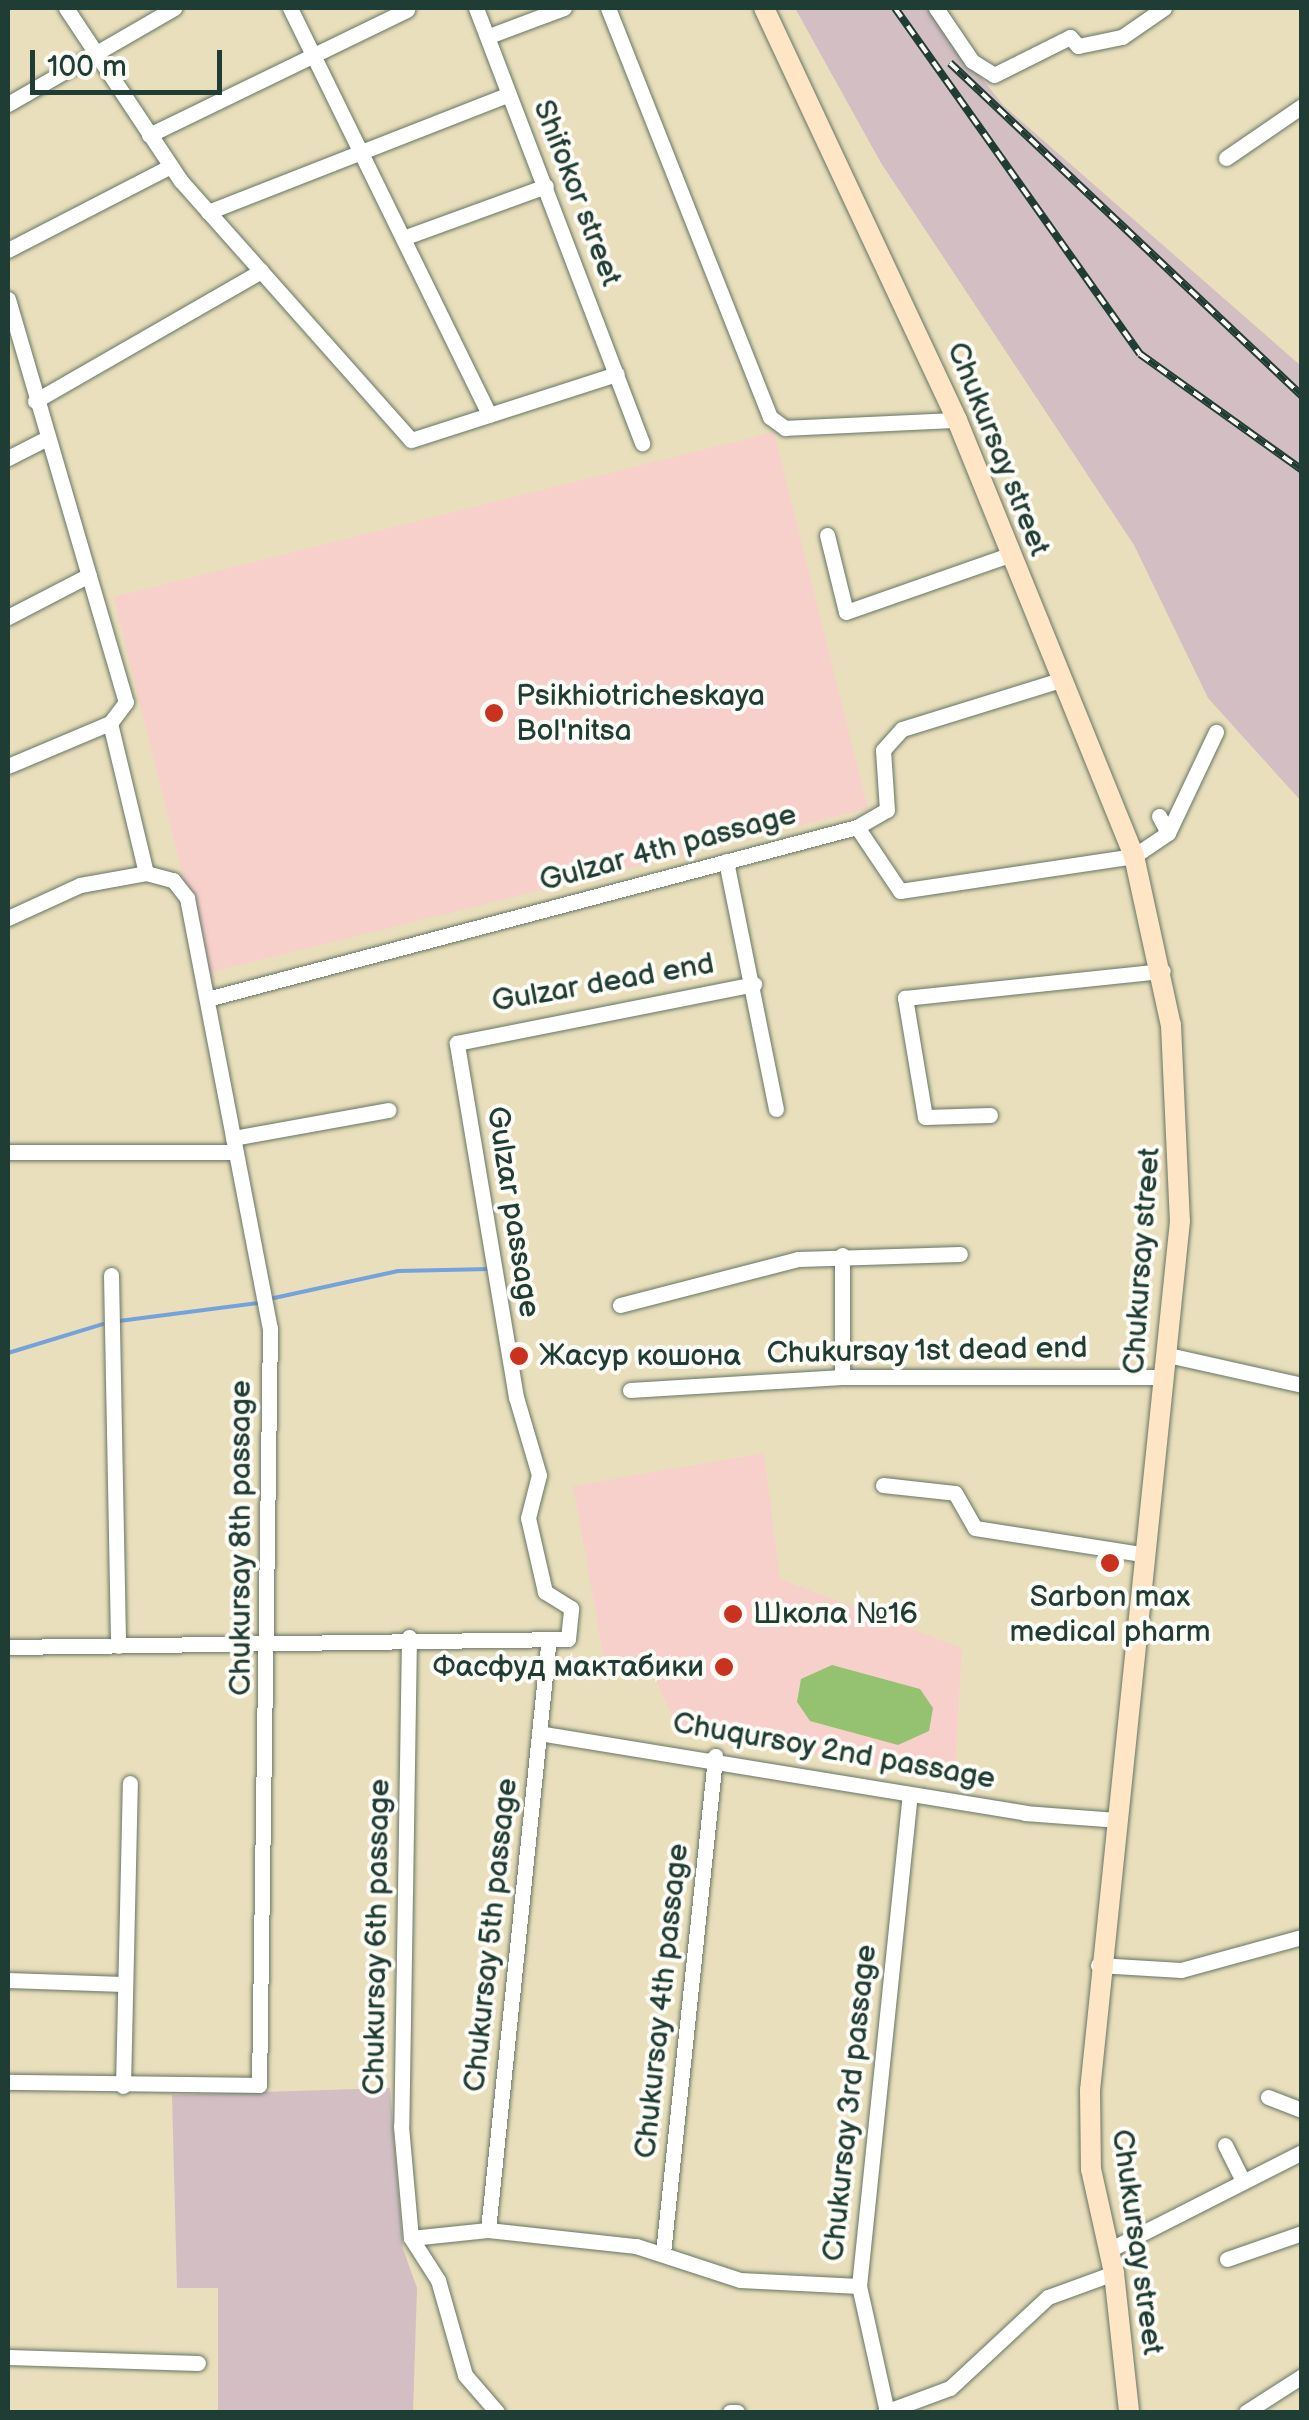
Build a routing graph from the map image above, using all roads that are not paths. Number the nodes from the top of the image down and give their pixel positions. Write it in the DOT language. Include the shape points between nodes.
graph roads {
  1 [pos="66,8"];
  2 [pos="174,8"];
  3 [pos="290,8"];
  4 [pos="409,8"];
  5 [pos="476,8"];
  6 [pos="564,8"];
  7 [pos="608,8"];
  8 [pos="764,8"];
  9 [pos="936,8"];
  10 [pos="1164,8"];
  11 [pos="490,36"];
  12 [pos="91,53"];
  13 [pos="314,54"];
  14 [pos="509,94"];
  15 [pos="8,104"];
  16 [pos="1302,106"];
  17 [pos="149,135"];
  18 [pos="362,152"];
  19 [pos="1226,158"];
  20 [pos="171,166"];
  21 [pos="546,186"];
  22 [pos="208,212"];
  23 [pos="403,238"];
  24 [pos="8,250"];
  25 [pos="261,271"];
  26 [pos="8,300"];
  27 [pos="617,374"];
  28 [pos="34,401"];
  29 [pos="489,415"];
  30 [pos="957,420"];
  31 [pos="42,440"];
  32 [pos="642,443"];
  33 [pos="8,458"];
  34 [pos="827,535"];
  35 [pos="1008,555"];
  36 [pos="88,575"];
  37 [pos="8,617"];
  38 [pos="1060,680"];
  39 [pos="110,723"];
  40 [pos="1216,732"];
  41 [pos="8,766"];
  42 [pos="1159,816"];
  43 [pos="857,827"];
  44 [pos="1168,833"];
  45 [pos="1134,856"];
  46 [pos="726,861"];
  47 [pos="146,873"];
  48 [pos="8,918"];
  49 [pos="1163,971"];
  50 [pos="754,984"];
  51 [pos="211,998"];
  52 [pos="461,1036"];
  53 [pos="776,1109"];
  54 [pos="390,1110"];
  55 [pos="990,1115"];
  56 [pos="234,1145"];
  57 [pos="8,1152"];
  58 [pos="960,1254"];
  59 [pos="842,1256"];
  60 [pos="111,1276"];
  61 [pos="620,1305"];
  62 [pos="1168,1355"];
  63 [pos="842,1376"];
  64 [pos="1166,1377"];
  65 [pos="1302,1385"];
  66 [pos="630,1390"];
  67 [pos="883,1485"];
  68 [pos="1147,1555"];
  69 [pos="409,1637"];
  70 [pos="270,1644"];
  71 [pos="118,1646"];
  72 [pos="548,1646"];
  73 [pos="8,1647"];
  74 [pos="539,1733"];
  75 [pos="715,1756"];
  76 [pos="130,1784"];
  77 [pos="910,1795"];
  78 [pos="1120,1820"];
  79 [pos="1302,1937"];
  80 [pos="1098,1965"];
  81 [pos="8,1980"];
  82 [pos="123,1984"];
  83 [pos="8,2082"];
  84 [pos="123,2086"];
  85 [pos="1268,2097"];
  86 [pos="1302,2110"];
  87 [pos="1225,2145"];
  88 [pos="1302,2152"];
  89 [pos="1244,2181"];
  90 [pos="488,2230"];
  91 [pos="1302,2233"];
  92 [pos="411,2238"];
  93 [pos="1109,2250"];
  94 [pos="663,2252"];
  95 [pos="1227,2259"];
  96 [pos="1114,2273"];
  97 [pos="858,2286"];
  98 [pos="8,2357"];
  99 [pos="198,2363"];
  100 [pos="1302,2376"];
  101 [pos="496,2412"];
  102 [pos="886,2412"];
  103 [pos="1129,2412"];
  104 [pos="1246,2412"];
  1 -- 12 [label="street"];
  2 -- 12 [label="street"];
  3 -- 13 [label="street"];
  4 -- 13 [label="street"];
  5 -- 11 [label="street, Shifokor street"];
  6 -- 11 [label="street"];
  7 -- 30 [label="street" via="770,418 785,428"];
  8 -- 30 [label="street, Chukursay street"];
  9 -- 10 [label="street" via="972,61 994,76 1070,37 1078,46 1122,37"];
  11 -- 14 [label="street, Shifokor street"];
  12 -- 15 [label="street"];
  12 -- 17 [label="street"];
  13 -- 17 [label="street"];
  13 -- 18 [label="street"];
  14 -- 18 [label="street"];
  14 -- 21 [label="street, Shifokor street"];
  16 -- 19 [label="street"];
  17 -- 20 [label="street"];
  18 -- 22 [label="street"];
  18 -- 23 [label="street"];
  20 -- 22 [label="street"];
  20 -- 24 [label="street"];
  21 -- 23 [label="street"];
  21 -- 27 [label="street, Shifokor street"];
  22 -- 25 [label="street"];
  23 -- 29 [label="street"];
  25 -- 28 [label="street"];
  25 -- 29 [label="street" via="411,440"];
  26 -- 28 [label="street"];
  27 -- 29 [label="street"];
  27 -- 32 [label="street, Shifokor street"];
  28 -- 31 [label="street"];
  30 -- 35 [label="street, Chukursay street"];
  31 -- 33 [label="street"];
  31 -- 36 [label="street"];
  34 -- 35 [label="street" via="846,612"];
  35 -- 38 [label="street, Chukursay street"];
  36 -- 37 [label="street"];
  36 -- 39 [label="street" via="126,702"];
  38 -- 43 [label="street" via="902,729 883,750 887,810"];
  38 -- 45 [label="street, Chukursay street"];
  39 -- 41 [label="street"];
  39 -- 47 [label="street"];
  40 -- 44 [label="street"];
  42 -- 44 [label="street"];
  43 -- 45 [label="street" via="900,891"];
  43 -- 46 [label="street, Gulzar 4th passage"];
  44 -- 45 [label="street"];
  45 -- 49 [label="street, Chukursay street"];
  46 -- 50 [label="street"];
  46 -- 51 [label="street, Gulzar 4th passage"];
  47 -- 48 [label="street" via="80,885"];
  47 -- 51 [label="street, Chukursay 8th passage" via="173,880 188,898"];
  49 -- 55 [label="street" via="906,998 925,1118"];
  49 -- 62 [label="street, Chukursay street" via="1182,1186"];
  50 -- 52 [label="street, Gulzar dead end"];
  50 -- 53 [label="street"];
  51 -- 56 [label="street, Chukursay 8th passage"];
  52 -- 72 [label="street, Gulzаr passage" via="516,1397 539,1475 528,1518 545,1592 571,1608 572,1634"];
  54 -- 56 [label="street"];
  56 -- 57 [label="street"];
  56 -- 70 [label="street, Chukursay 8th passage" via="270,1328"];
  58 -- 59 [label="street"];
  59 -- 61 [label="street"];
  59 -- 63 [label="street"];
  60 -- 71 [label="street"];
  62 -- 64 [label="street, Chukursay street"];
  62 -- 65 [label="street"];
  63 -- 64 [label="street, Chukursay 1st dead end"];
  63 -- 66 [label="street, Chukursay 1st dead end"];
  64 -- 68 [label="street, Chukursay street"];
  67 -- 68 [label="street" via="955,1492 974,1528"];
  68 -- 78 [label="street, Chukursay street"];
  69 -- 70 [label="street"];
  69 -- 72 [label="street"];
  69 -- 92 [label="street, Chukursay 6th passage" via="401,2126"];
  70 -- 71 [label="street"];
  70 -- 84 [label="street, Chukursay 8th passage" via="258,2086"];
  71 -- 73 [label="street"];
  72 -- 74 [label="street, Chukursay 5th passage"];
  74 -- 75 [label="street, Chuqursoy 2nd passage"];
  74 -- 90 [label="street, Chukursay 5th passage"];
  75 -- 77 [label="street, Chuqursoy 2nd passage"];
  75 -- 94 [label="street, Chukursay 4th passage"];
  76 -- 82 [label="street"];
  77 -- 78 [label="street, Chuqursoy 2nd passage"];
  77 -- 97 [label="street, Chukursay 3rd passage"];
  78 -- 80 [label="street, Chukursay street"];
  79 -- 80 [label="street" via="1181,1970"];
  80 -- 93 [label="street, Chukursay street" via="1089,2136"];
  81 -- 82 [label="street"];
  82 -- 84 [label="street"];
  83 -- 84 [label="street"];
  85 -- 86 [label="street"];
  87 -- 89 [label="street"];
  88 -- 89 [label="street"];
  89 -- 93 [label="street"];
  90 -- 92 [label="street"];
  90 -- 94 [label="street"];
  91 -- 95 [label="street"];
  92 -- 101 [label="street" via="438,2280 465,2375"];
  93 -- 96 [label="street, Chukursay street"];
  94 -- 97 [label="street" via="740,2280"];
  96 -- 102 [label="street" via="1048,2297 950,2388"];
  96 -- 103 [label="street, Chukursay street"];
  97 -- 102 [label="street, Chukursay 3rd passage"];
  98 -- 99 [label="street"];
  100 -- 104 [label="street"];
}
